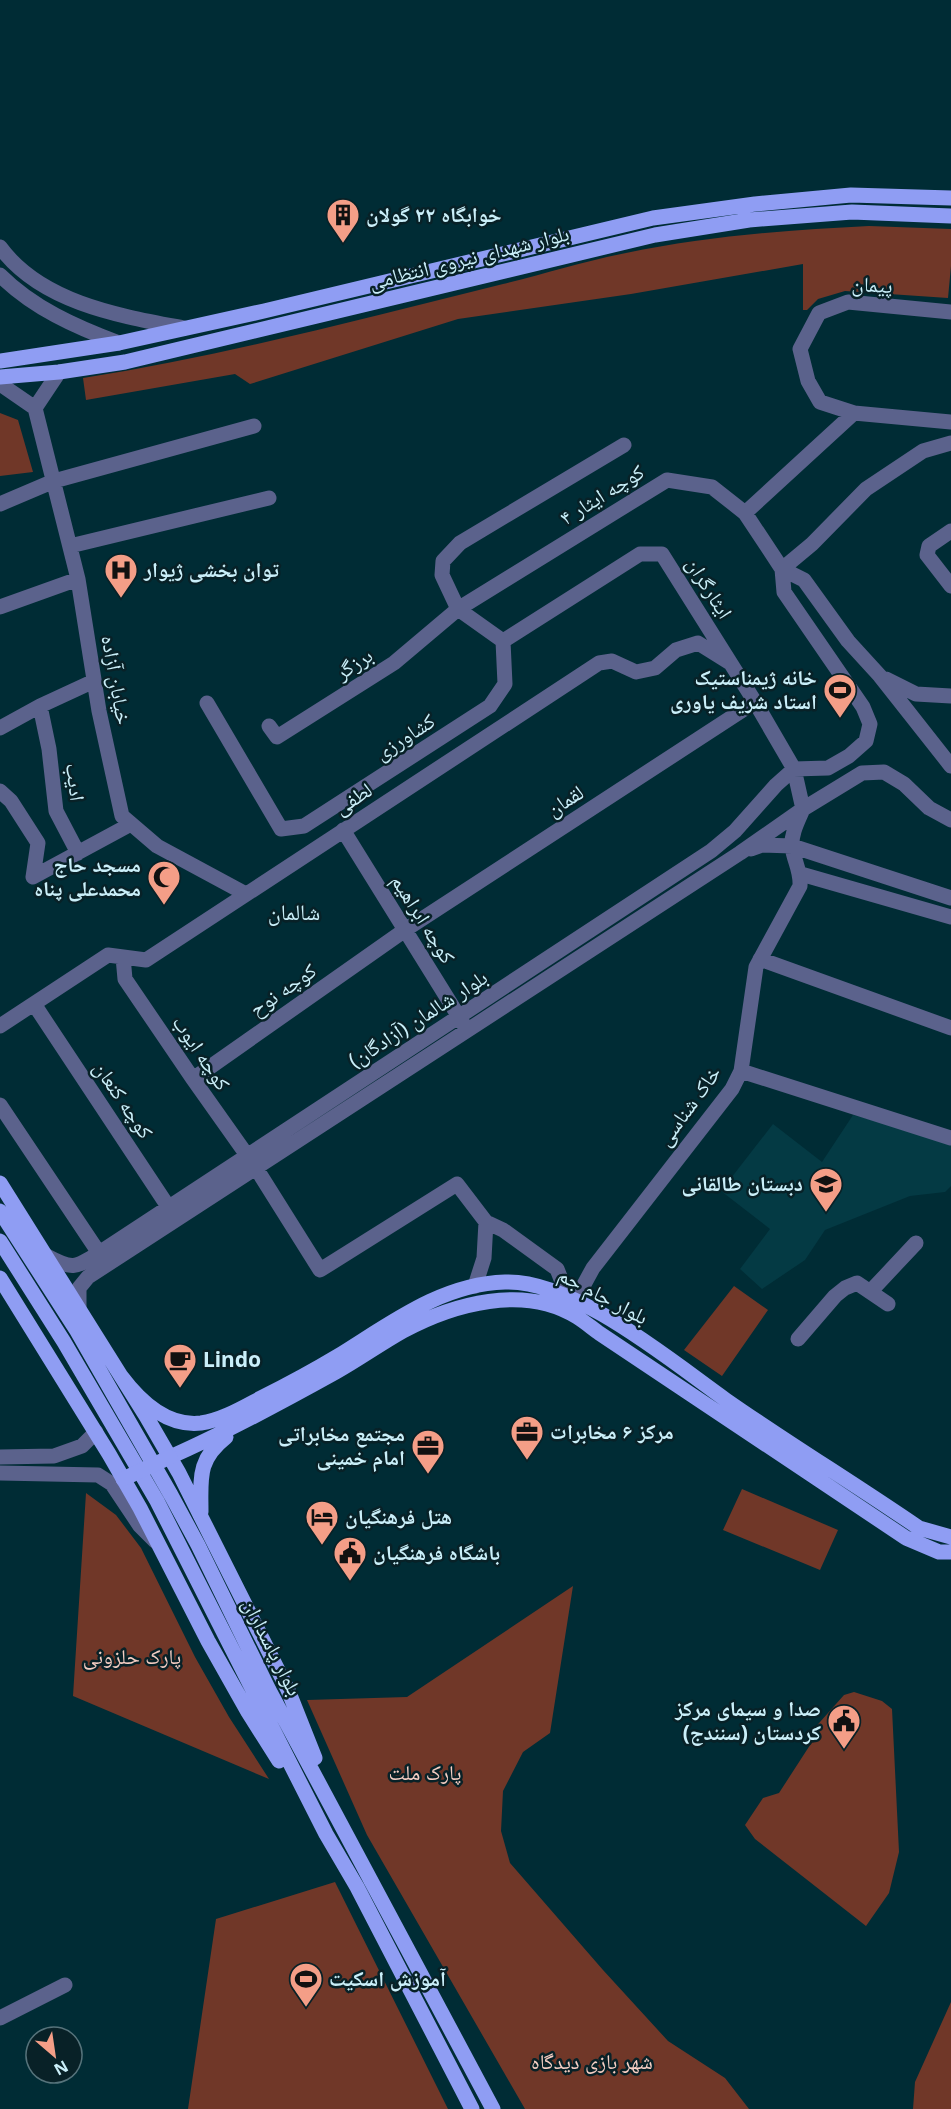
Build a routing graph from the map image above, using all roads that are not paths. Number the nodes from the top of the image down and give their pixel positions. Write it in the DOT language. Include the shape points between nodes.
graph roads {
  1 [pos="951,198"];
  2 [pos="951,216"];
  3 [pos="0,246"];
  4 [pos="499,254"];
  5 [pos="504,271"];
  6 [pos="0,275"];
  7 [pos="951,312"];
  8 [pos="112,314"];
  9 [pos="184,328"];
  10 [pos="102,336"];
  11 [pos="119,343"];
  12 [pos="0,361"];
  13 [pos="59,372"];
  14 [pos="0,377"];
  15 [pos="0,384"];
  16 [pos="35,408"];
  17 [pos="854,413"];
  18 [pos="951,422"];
  19 [pos="254,426"];
  20 [pos="951,443"];
  21 [pos="624,445"];
  22 [pos="54,481"];
  23 [pos="268,498"];
  24 [pos="0,504"];
  25 [pos="746,513"];
  26 [pos="951,531"];
  27 [pos="70,546"];
  28 [pos="782,570"];
  29 [pos="78,579"];
  30 [pos="951,586"];
  31 [pos="0,607"];
  32 [pos="458,609"];
  33 [pos="503,641"];
  34 [pos="730,663"];
  35 [pos="880,676"];
  36 [pos="94,681"];
  37 [pos="951,696"];
  38 [pos="755,702"];
  39 [pos="207,703"];
  40 [pos="40,706"];
  41 [pos="0,716"];
  42 [pos="269,726"];
  43 [pos="0,728"];
  44 [pos="951,766"];
  45 [pos="794,768"];
  46 [pos="0,791"];
  47 [pos="803,809"];
  48 [pos="951,820"];
  49 [pos="131,824"];
  50 [pos="339,833"];
  51 [pos="792,846"];
  52 [pos="78,853"];
  53 [pos="740,853"];
  54 [pos="801,874"];
  55 [pos="246,894"];
  56 [pos="951,898"];
  57 [pos="951,917"];
  58 [pos="401,933"];
  59 [pos="590,940"];
  60 [pos="123,957"];
  61 [pos="760,959"];
  62 [pos="34,1004"];
  63 [pos="1,1021"];
  64 [pos="460,1026"];
  65 [pos="951,1028"];
  66 [pos="741,1071"];
  67 [pos="192,1079"];
  68 [pos="0,1105"];
  69 [pos="951,1138"];
  70 [pos="252,1162"];
  71 [pos="2,1188"];
  72 [pos="0,1211"];
  73 [pos="173,1213"];
  74 [pos="486,1222"];
  75 [pos="0,1241"];
  76 [pos="916,1243"];
  77 [pos="99,1253"];
  78 [pos="47,1256"];
  79 [pos="0,1278"];
  80 [pos="475,1286"];
  81 [pos="870,1292"];
  82 [pos="572,1299"];
  83 [pos="888,1304"];
  84 [pos="78,1307"];
  85 [pos="399,1326"];
  86 [pos="798,1339"];
  87 [pos="121,1376"];
  88 [pos="241,1424"];
  89 [pos="96,1432"];
  90 [pos="0,1457"];
  91 [pos="170,1457"];
  92 [pos="0,1473"];
  93 [pos="123,1479"];
  94 [pos="201,1518"];
  95 [pos="951,1537"];
  96 [pos="159,1546"];
  97 [pos="951,1552"];
  98 [pos="342,1825"];
  99 [pos="326,1834"];
  100 [pos="65,1985"];
  101 [pos="0,2018"];
  102 [pos="472,2109"];
  103 [pos="493,2109"];
  1 -- 4 [label="main road, بلوار شهدای نیروی انتظامی" via="851,195 755,204 653,218"];
  2 -- 5 [label="main road, بلوار شهدای نیروی انتظامی" via="852,212 749,220 655,235"];
  3 -- 8 [label="street" via="22,270 58,292"];
  4 -- 5 [label="main road"];
  4 -- 9 [label="main road, بلوار شهدای نیروی انتظامی"];
  5 -- 13 [label="main road, بلوار شهدای نیروی انتظامی" via="124,363"];
  6 -- 10 [label="street" via="47,311"];
  7 -- 17 [label="street, پیمان" via="848,302 819,313 800,349 808,381 820,402"];
  8 -- 9 [label="street"];
  8 -- 10 [label="street" via="114,326"];
  9 -- 11 [label="main road, بلوار شهدای نیروی انتظامی"];
  10 -- 11 [label="street"];
  11 -- 12 [label="main road, بلوار شهدای نیروی انتظامی"];
  13 -- 14 [label="main road, بلوار شهدای نیروی انتظامی"];
  13 -- 16 [label="street"];
  15 -- 16 [label="street"];
  16 -- 22 [label="street, خیابان آزاده"];
  17 -- 18 [label="street, پیمان"];
  17 -- 25 [label="street"];
  19 -- 22 [label="street"];
  20 -- 28 [label="street" via="923,451 866,489"];
  21 -- 32 [label="street" via="460,543 443,561 442,575"];
  22 -- 24 [label="street"];
  22 -- 27 [label="street, خیابان آزاده"];
  23 -- 27 [label="street"];
  25 -- 28 [label="street, کوچه ایثار ۴"];
  25 -- 32 [label="street, کوچه ایثار ۴" via="712,487 667,480"];
  26 -- 30 [label="street" via="929,546 927,555"];
  27 -- 29 [label="street, خیابان آزاده"];
  28 -- 35 [label="street" via="804,580 848,641"];
  28 -- 45 [label="street" via="784,592 864,707 870,724 866,741 849,756 828,768"];
  29 -- 31 [label="street"];
  29 -- 36 [label="street, خیابان آزاده"];
  32 -- 33 [label="street"];
  32 -- 42 [label="street, برزگر" via="394,663 277,738"];
  33 -- 34 [label="street, ایثارگران" via="640,554 662,554"];
  33 -- 39 [label="street, کشاورزی" via="505,684 490,706 304,826 281,829"];
  34 -- 38 [label="street, ایثارگران"];
  34 -- 50 [label="street, لطفی" via="698,643 676,650 655,668 636,672 612,661 599,663"];
  35 -- 37 [label="street" via="916,694"];
  35 -- 44 [label="street"];
  36 -- 40 [label="street"];
  36 -- 49 [label="street, خیابان آزاده" via="122,816"];
  38 -- 45 [label="street, ایثارگران"];
  38 -- 58 [label="street, لقمان"];
  40 -- 41 [label="street"];
  40 -- 43 [label="street"];
  40 -- 52 [label="street, ادیب" via="56,811"];
  45 -- 47 [label="street, ایثارگران"];
  45 -- 59 [label="street, بلوار شالمان (آزادگان)" via="735,831"];
  46 -- 52 [label="street" via="38,843 33,877"];
  47 -- 48 [label="street, بلوار شالمان (آزادگان)" via="862,773 884,772 904,784 929,808"];
  47 -- 51 [label="street"];
  47 -- 53 [label="street, بلوار شالمان (آزادگان)"];
  49 -- 52 [label="street"];
  49 -- 55 [label="street, خیابان آزاده" via="157,846"];
  50 -- 55 [label="street, لطفی"];
  50 -- 58 [label="street, کوچه ابراهیم"];
  51 -- 53 [label="street" via="762,845"];
  51 -- 54 [label="street"];
  51 -- 56 [label="street"];
  53 -- 59 [label="street, بلوار شالمان (آزادگان)"];
  54 -- 57 [label="street"];
  54 -- 61 [label="street, خاک شناسی" via="800,886"];
  55 -- 60 [label="street, لطفی" via="146,960"];
  58 -- 64 [label="street, کوچه ابراهیم"];
  58 -- 67 [label="street, کوچه نوح"];
  59 -- 64 [label="street, بلوار شالمان (آزادگان)"];
  60 -- 62 [label="street, لطفی" via="108,955"];
  60 -- 67 [label="street, کوچه ایوب" via="125,979"];
  61 -- 65 [label="street"];
  61 -- 66 [label="street, خاک شناسی"];
  62 -- 63 [label="street, لطفی"];
  62 -- 73 [label="street, کوچه کنعان"];
  64 -- 70 [label="street, بلوار شالمان (آزادگان)"];
  66 -- 69 [label="street"];
  66 -- 82 [label="street, خاک شناسی" via="732,1089"];
  67 -- 70 [label="street, کوچه ایوب"];
  68 -- 77 [label="street"];
  70 -- 73 [label="street, بلوار شالمان (آزادگان)"];
  70 -- 74 [label="street, کوچه ایوب" via="320,1270 457,1184"];
  71 -- 78 [label="main road"];
  72 -- 98 [label="main road, بلوار پاسداران" via="166,1485"];
  73 -- 77 [label="street, بلوار شالمان (آزادگان)"];
  73 -- 84 [label="street, بلوار شالمان (آزادگان)" via="87,1277 79,1288"];
  74 -- 80 [label="street" via="484,1257"];
  74 -- 82 [label="street" via="557,1269"];
  75 -- 99 [label="main road, بلوار پاسداران" via="157,1501"];
  76 -- 81 [label="street"];
  77 -- 78 [label="street, بلوار شالمان (آزادگان)" via="79,1266 65,1266"];
  78 -- 84 [label="main road"];
  79 -- 89 [label="main road"];
  80 -- 82 [label="main road, بلوار جام جم" via="526,1282"];
  80 -- 85 [label="main road, بلوار جام جم" via="424,1303"];
  81 -- 83 [label="street"];
  81 -- 86 [label="street" via="856,1283 845,1287"];
  82 -- 95 [label="main road, بلوار جام جم" via="666,1356 919,1528"];
  84 -- 87 [label="main road"];
  85 -- 87 [label="main road, بلوار جام جم" via="223,1417 200,1423 174,1419 153,1409"];
  85 -- 88 [label="main road, بلوار جام جم" via="348,1366"];
  85 -- 97 [label="main road, بلوار جام جم" via="485,1302 510,1300 533,1302 576,1316 916,1544"];
  87 -- 91 [label="main road"];
  88 -- 91 [label="main road, بلوار جام جم"];
  88 -- 94 [label="main road" via="206,1458 201,1478"];
  89 -- 90 [label="street" via="82,1446 54,1456"];
  89 -- 93 [label="main road"];
  91 -- 93 [label="main road, بلوار جام جم, bridge"];
  91 -- 94 [label="main road"];
  92 -- 96 [label="street" via="98,1475 112,1484 140,1526"];
  93 -- 96 [label="main road"];
  94 -- 98 [label="main road" via="288,1690"];
  96 -- 99 [label="main road" via="248,1712"];
  98 -- 103 [label="main road, بلوار پاسداران"];
  99 -- 102 [label="main road, بلوار پاسداران"];
  100 -- 101 [label="street"];
}
